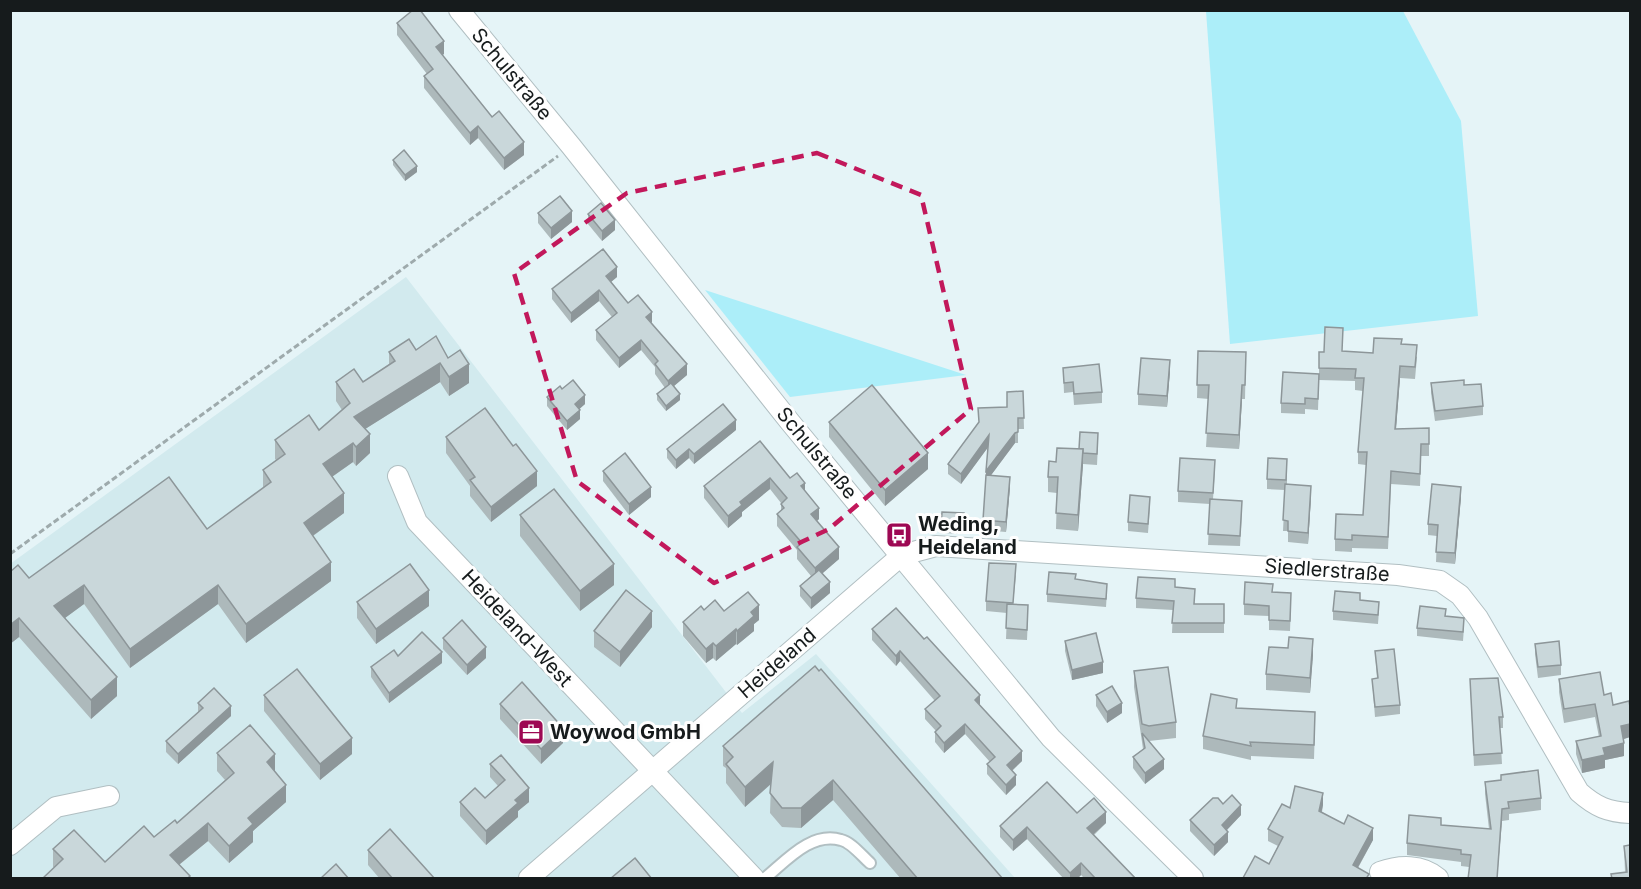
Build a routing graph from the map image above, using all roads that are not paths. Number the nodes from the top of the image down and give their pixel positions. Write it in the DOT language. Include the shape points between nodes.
graph roads {
  1 [pos="459,10"];
  2 [pos="398,476"];
  3 [pos="902,555"];
  4 [pos="652,771"];
  5 [pos="109,796"];
  6 [pos="1630,813"];
  7 [pos="10,845"];
  8 [pos="870,863"];
  9 [pos="1380,872"];
  10 [pos="529,879"];
  11 [pos="754,879"];
  12 [pos="765,879"];
  13 [pos="1193,879"];
  14 [pos="1438,879"];
  1 -- 3 [label="street, Schulstraße" via="790,422"];
  2 -- 4 [label="street, Heideland-West" via="417,522"];
  3 -- 4 [label="street, Heideland"];
  3 -- 6 [label="street, Siedlerstraße" via="936,546 1325,569 1440,581 1460,595 1478,618 1579,792 1596,807"];
  3 -- 13 [label="street, Schulstraße" via="1051,738"];
  4 -- 10 [label="street, Heideland"];
  4 -- 11 [label="street"];
  5 -- 7 [label="street" via="56,807"];
  8 -- 12 [label="lane" via="843,840 825,838 809,842"];
  9 -- 14 [label="street" via="1398,866 1419,868"];
}
